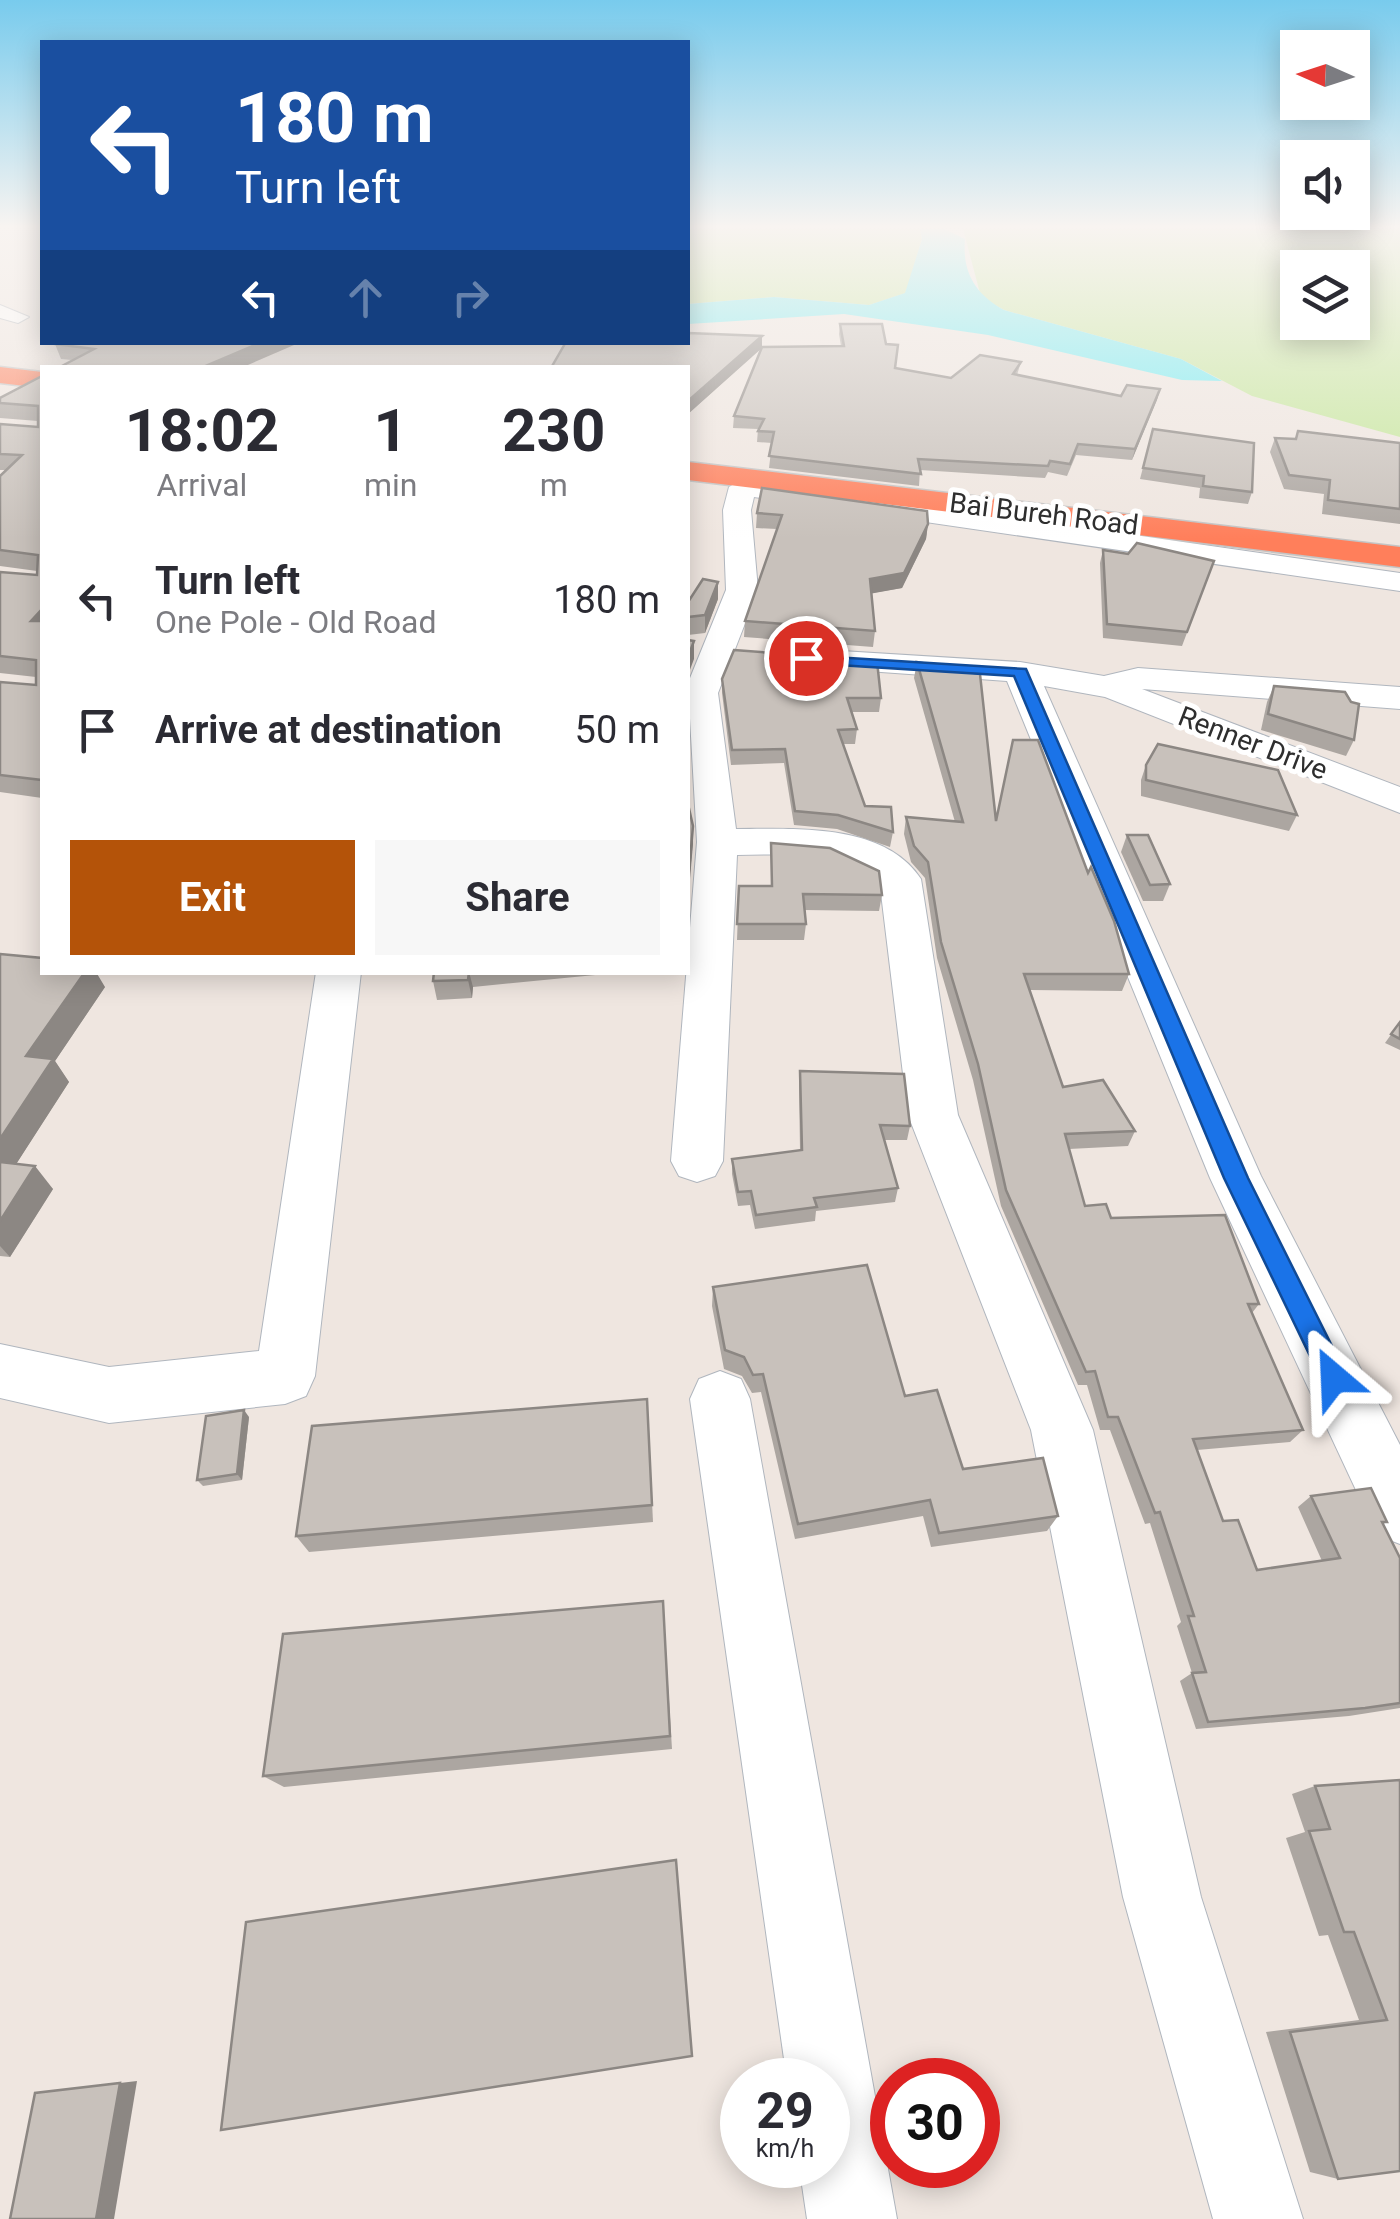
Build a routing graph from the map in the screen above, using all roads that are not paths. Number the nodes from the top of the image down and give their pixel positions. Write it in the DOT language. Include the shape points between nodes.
graph roads {
  1 [pos="0,375"];
  2 [pos="40,380"];
  3 [pos="0,389"];
  4 [pos="40,394"];
  5 [pos="690,455"];
  6 [pos="690,470"];
  7 [pos="1400,540"];
  8 [pos="1400,557"];
  9 [pos="1400,582"];
  10 [pos="702,646"];
  11 [pos="1020,672"];
  12 [pos="1106,687"];
  13 [pos="1400,698"];
  14 [pos="1400,801"];
  15 [pos="717,842"];
  16 [pos="340,975"];
  17 [pos="697,1162"];
  18 [pos="0,1371"];
  19 [pos="720,1399"];
  20 [pos="1400,1512"];
  21 [pos="852,2219"];
  22 [pos="1258,2219"];
  1 -- 2 [label="highway"];
  3 -- 4 [label="highway"];
  5 -- 7 [label="highway, Bai Bureh Road"];
  6 -- 8 [label="highway, Bai Bureh Road"];
  9 -- 10 [label="street" via="743,487 737,510 742,590"];
  10 -- 11 [label="street"];
  10 -- 15 [label="street"];
  11 -- 12 [label="street"];
  11 -- 20 [label="street" via="1236,1178"];
  12 -- 13 [label="street" via="1138,678"];
  12 -- 14 [label="street, Renner Drive"];
  15 -- 17 [label="street"];
  15 -- 22 [label="street" via="838,843 870,855 900,879 934,1115 1062,1430 1162,1897"];
  16 -- 18 [label="street" via="284,1376 109,1396"];
  19 -- 21 [label="street"];
}
